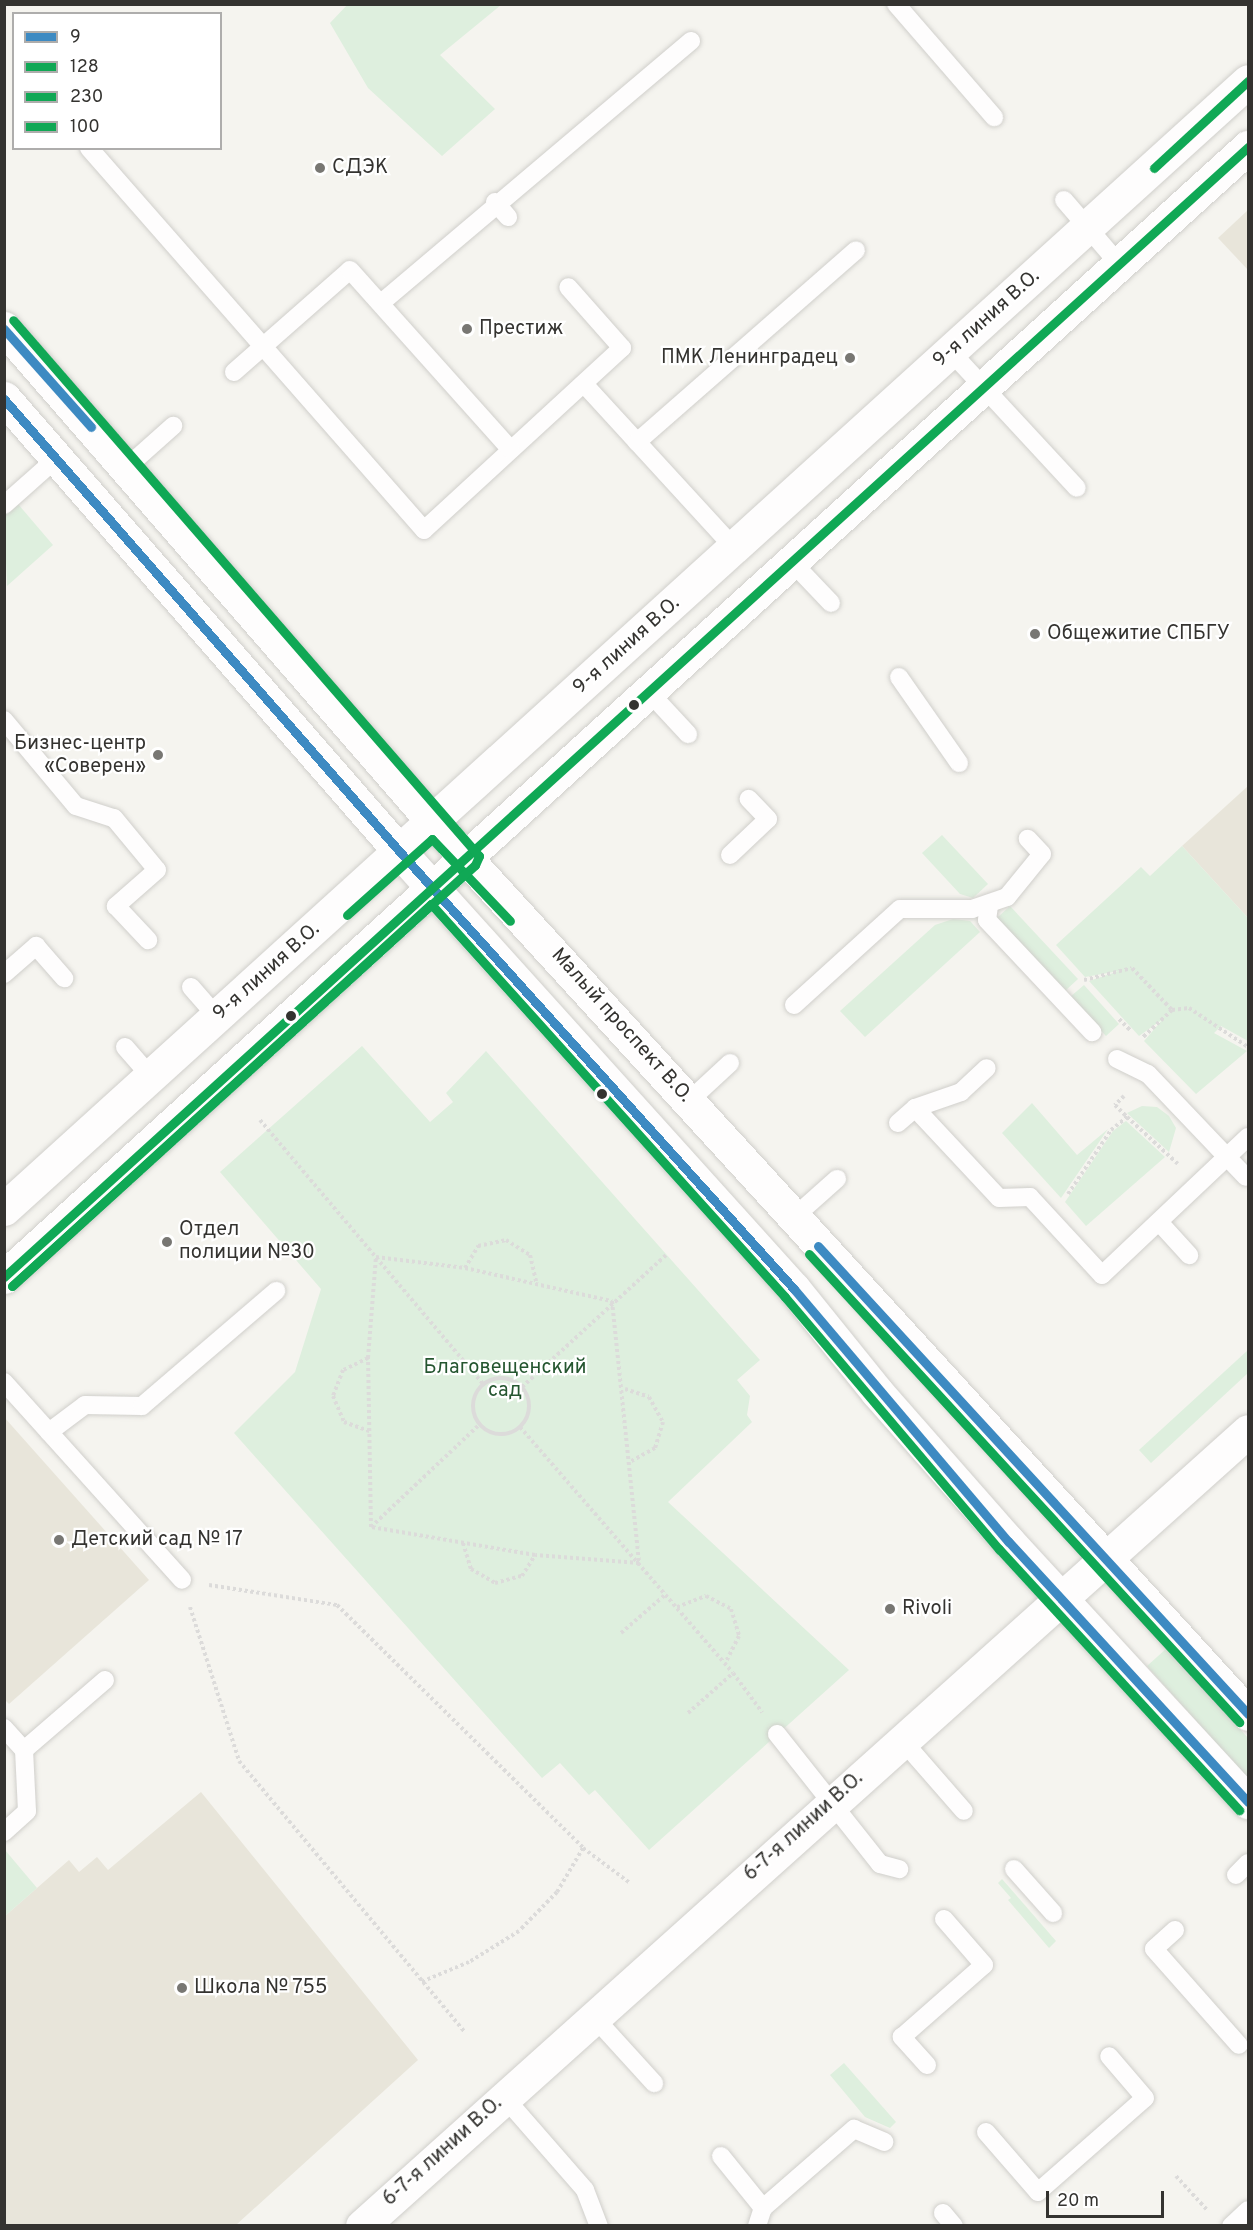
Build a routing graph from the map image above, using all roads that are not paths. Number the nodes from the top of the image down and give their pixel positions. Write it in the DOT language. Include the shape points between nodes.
graph roads {
  1 [pos="897,4"];
  2 [pos="692,40"];
  3 [pos="1248,81"];
  4 [pos="994,117"];
  5 [pos="1248,147"];
  6 [pos="91,150"];
  7 [pos="1064,200"];
  8 [pos="495,202"];
  9 [pos="508,217"];
  10 [pos="1088,228"];
  11 [pos="856,250"];
  12 [pos="1119,264"];
  13 [pos="568,287"];
  14 [pos="381,303"];
  15 [pos="4,327"];
  16 [pos="264,346"];
  17 [pos="951,352"];
  18 [pos="234,372"];
  19 [pos="584,384"];
  20 [pos="983,387"];
  21 [pos="4,398"];
  22 [pos="173,426"];
  23 [pos="637,442"];
  24 [pos="511,450"];
  25 [pos="57,458"];
  26 [pos="126,467"];
  27 [pos="1077,488"];
  28 [pos="4,505"];
  29 [pos="735,549"];
  30 [pos="791,561"];
  31 [pos="831,603"];
  32 [pos="899,677"];
  33 [pos="648,691"];
  34 [pos="4,720"];
  35 [pos="688,734"];
  36 [pos="11,742"];
  37 [pos="959,763"];
  38 [pos="748,799"];
  39 [pos="433,822"];
  40 [pos="1028,839"];
  41 [pos="400,852"];
  42 [pos="730,855"];
  43 [pos="467,856"];
  44 [pos="432,887"];
  45 [pos="989,906"];
  46 [pos="148,940"];
  47 [pos="4,974"];
  48 [pos="64,978"];
  49 [pos="191,987"];
  50 [pos="794,1005"];
  51 [pos="217,1017"];
  52 [pos="1092,1032"];
  53 [pos="125,1047"];
  54 [pos="1117,1059"];
  55 [pos="730,1063"];
  56 [pos="987,1068"];
  57 [pos="151,1077"];
  58 [pos="688,1101"];
  59 [pos="915,1108"];
  60 [pos="898,1124"];
  61 [pos="1248,1137"];
  62 [pos="1228,1157"];
  63 [pos="1246,1177"];
  64 [pos="837,1179"];
  65 [pos="4,1209"];
  66 [pos="793,1218"];
  67 [pos="1159,1222"];
  68 [pos="1189,1255"];
  69 [pos="4,1277"];
  70 [pos="276,1291"];
  71 [pos="4,1382"];
  72 [pos="1248,1431"];
  73 [pos="49,1432"];
  74 [pos="1107,1559"];
  75 [pos="182,1580"];
  76 [pos="1062,1600"];
  77 [pos="105,1680"];
  78 [pos="1248,1714"];
  79 [pos="4,1728"];
  80 [pos="777,1734"];
  81 [pos="902,1740"];
  82 [pos="24,1750"];
  83 [pos="1248,1802"];
  84 [pos="829,1803"];
  85 [pos="964,1811"];
  86 [pos="4,1832"];
  87 [pos="899,1869"];
  88 [pos="1014,1869"];
  89 [pos="1053,1913"];
  90 [pos="944,1919"];
  91 [pos="1175,1930"];
  92 [pos="593,2016"];
  93 [pos="1239,2044"];
  94 [pos="1109,2056"];
  95 [pos="927,2065"];
  96 [pos="654,2083"];
  97 [pos="504,2097"];
  98 [pos="986,2132"];
  99 [pos="884,2142"];
  100 [pos="720,2156"];
  101 [pos="763,2208"];
  102 [pos="1248,2210"];
  103 [pos="362,2226"];
  104 [pos="599,2226"];
  105 [pos="757,2226"];
  106 [pos="1231,2226"];
  1 -- 4 [label="lane"];
  2 -- 8 [label="lane"];
  3 -- 10 [label="main road, 9-я линия В.О."];
  5 -- 12 [label="main road"];
  6 -- 16 [label="lane"];
  7 -- 10 [label="lane"];
  8 -- 9 [label="lane"];
  8 -- 14 [label="lane"];
  10 -- 12 [label="lane"];
  10 -- 17 [label="main road, 9-я линия В.О."];
  11 -- 23 [label="lane"];
  12 -- 20 [label="main road"];
  13 -- 19 [label="lane" via="622,348"];
  14 -- 16 [label="lane" via="350,270"];
  14 -- 24 [label="lane"];
  15 -- 26 [label="main road, Малый проспект В.О."];
  16 -- 18 [label="lane"];
  16 -- 24 [label="lane" via="424,530"];
  17 -- 20 [label="lane"];
  17 -- 29 [label="main road, 9-я линия В.О."];
  19 -- 23 [label="lane"];
  19 -- 24 [label="lane"];
  20 -- 27 [label="lane"];
  20 -- 30 [label="main road"];
  21 -- 25 [label="main road"];
  22 -- 26 [label="lane"];
  23 -- 29 [label="lane"];
  25 -- 28 [label="lane"];
  25 -- 41 [label="main road"];
  26 -- 39 [label="main road, Малый проспект В.О."];
  29 -- 39 [label="main road, 9-я линия В.О."];
  30 -- 31 [label="lane"];
  30 -- 33 [label="main road"];
  32 -- 37 [label="lane"];
  33 -- 35 [label="lane"];
  33 -- 43 [label="main road"];
  34 -- 36 [label="lane"];
  36 -- 46 [label="lane" via="76,806 114,818 157,870 116,906"];
  38 -- 42 [label="lane" via="768,819"];
  39 -- 41 [label="main road, 9-я линия В.О."];
  39 -- 43 [label="main road, Малый проспект В.О."];
  40 -- 45 [label="lane" via="1042,854 1007,897"];
  41 -- 44 [label="main road"];
  41 -- 51 [label="main road, 9-я линия В.О."];
  43 -- 44 [label="main road"];
  43 -- 58 [label="main road, Малый проспект В.О."];
  44 -- 69 [label="main road"];
  44 -- 76 [label="main road" via="794,1289 877,1392"];
  45 -- 50 [label="lane" via="900,909"];
  45 -- 52 [label="lane" via="987,920 1056,1005"];
  47 -- 48 [label="lane" via="36,946"];
  49 -- 51 [label="lane"];
  51 -- 57 [label="main road, 9-я линия В.О."];
  53 -- 57 [label="lane"];
  54 -- 62 [label="lane" via="1148,1074"];
  55 -- 58 [label="lane"];
  56 -- 59 [label="lane" via="961,1092"];
  57 -- 65 [label="main road, 9-я линия В.О."];
  58 -- 66 [label="main road, Малый проспект В.О."];
  59 -- 60 [label="lane"];
  59 -- 67 [label="lane" via="999,1198 1030,1197 1102,1275"];
  61 -- 62 [label="lane"];
  62 -- 63 [label="lane"];
  62 -- 67 [label="lane"];
  64 -- 66 [label="lane"];
  66 -- 74 [label="main road, Малый проспект В.О."];
  67 -- 68 [label="lane"];
  70 -- 73 [label="lane" via="142,1406 85,1405"];
  71 -- 73 [label="lane"];
  72 -- 74 [label="main road, 6-7-я линии В.О."];
  73 -- 75 [label="lane"];
  74 -- 76 [label="main road, 6-7-я линии В.О."];
  74 -- 78 [label="main road, Малый проспект В.О."];
  76 -- 81 [label="main road, 6-7-я линии В.О."];
  76 -- 83 [label="main road"];
  77 -- 82 [label="lane"];
  79 -- 82 [label="lane"];
  80 -- 84 [label="lane"];
  81 -- 84 [label="main road, 6-7-я линии В.О."];
  81 -- 85 [label="lane"];
  82 -- 86 [label="lane" via="27,1811"];
  84 -- 87 [label="lane" via="880,1864"];
  84 -- 92 [label="main road, 6-7-я линии В.О."];
  88 -- 89 [label="lane"];
  90 -- 95 [label="lane" via="984,1965 902,2037"];
  91 -- 93 [label="lane" via="1154,1949"];
  92 -- 96 [label="lane"];
  92 -- 97 [label="main road, 6-7-я линии В.О."];
  94 -- 98 [label="lane" via="1145,2098 1038,2192"];
  97 -- 103 [label="main road, 6-7-я линии В.О."];
  97 -- 104 [label="lane" via="585,2190"];
  99 -- 101 [label="lane" via="854,2129"];
  100 -- 101 [label="lane"];
  101 -- 105 [label="lane"];
  102 -- 106 [label="lane"];
}
